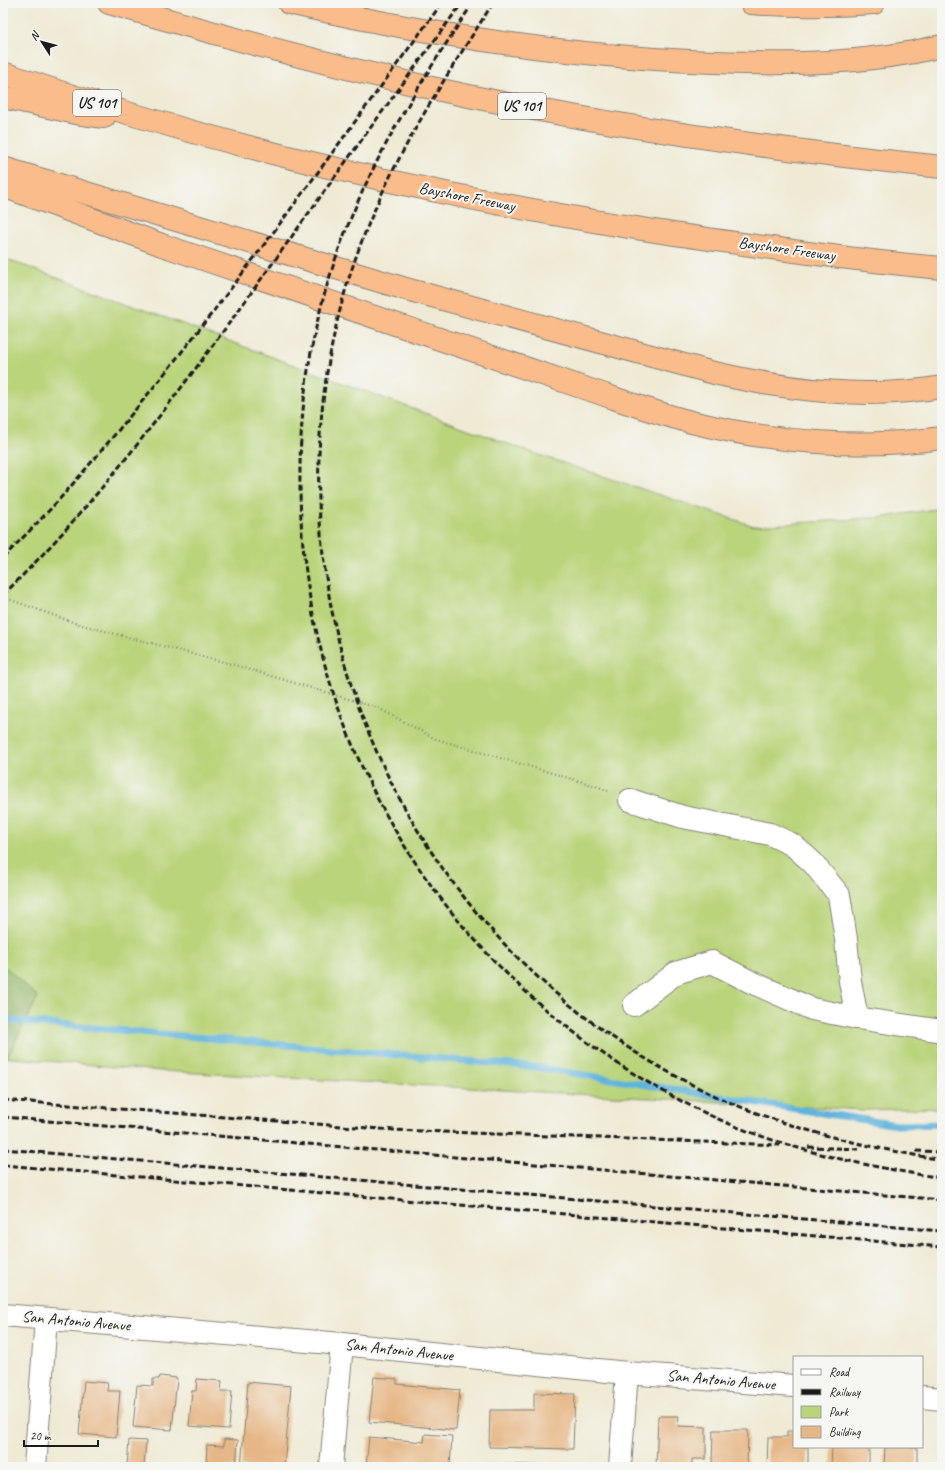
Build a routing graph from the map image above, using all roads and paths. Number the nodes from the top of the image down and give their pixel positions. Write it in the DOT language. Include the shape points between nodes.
graph roads {
  1 [pos="109,3"];
  2 [pos="289,3"];
  3 [pos="751,3"];
  4 [pos="874,3"];
  5 [pos="942,46"];
  6 [pos="3,73"];
  7 [pos="3,97"];
  8 [pos="191,132"];
  9 [pos="942,167"];
  10 [pos="3,168"];
  11 [pos="3,186"];
  12 [pos="942,268"];
  13 [pos="942,387"];
  14 [pos="942,438"];
  15 [pos="3,597"];
  16 [pos="630,800"];
  17 [pos="634,1005"];
  18 [pos="858,1018"];
  19 [pos="942,1031"];
  20 [pos="3,1315"];
  21 [pos="46,1319"];
  22 [pos="342,1344"];
  23 [pos="627,1373"];
  24 [pos="793,1386"];
  25 [pos="923,1397"];
  26 [pos="942,1398"];
  27 [pos="35,1467"];
  28 [pos="331,1467"];
  29 [pos="620,1467"];
  1 -- 9 [label="highway, US 101" via="315,60 524,107 738,143"];
  2 -- 5 [label="highway" via="487,41 588,54 672,60 733,63 815,62 893,56"];
  3 -- 4 [label="highway" via="811,6"];
  6 -- 8 [label="highway, Bayshore Freeway / US 101"];
  7 -- 8 [label="highway" via="76,113"];
  8 -- 12 [label="highway, Bayshore Freeway / US 101" via="293,159 504,205 718,240"];
  10 -- 13 [label="highway" via="414,292 752,382 837,393 881,394"];
  11 -- 14 [label="highway" via="162,245 656,412 700,424 743,434 838,443 888,443"];
  15 -- 16 [label="path" via="78,624 231,664 378,708 436,739 596,786"];
  16 -- 18 [label="street" via="683,817 770,834 793,845 813,863 839,896 850,981"];
  17 -- 18 [label="street" via="676,973 712,962 812,1009"];
  18 -- 19 [label="street"];
  20 -- 21 [label="street, San Antonio Avenue"];
  21 -- 22 [label="street, San Antonio Avenue"];
  21 -- 27 [label="street"];
  22 -- 23 [label="street, San Antonio Avenue"];
  22 -- 28 [label="street"];
  23 -- 24 [label="street, San Antonio Avenue"];
  23 -- 29 [label="street"];
  25 -- 26 [label="street"];
}
